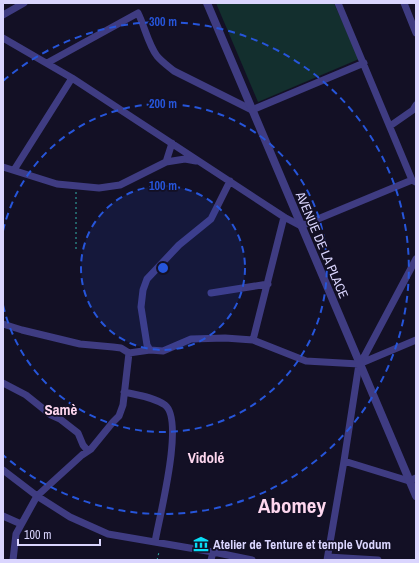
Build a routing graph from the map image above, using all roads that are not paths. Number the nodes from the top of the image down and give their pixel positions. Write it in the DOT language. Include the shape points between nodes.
graph roads {
  1 [pos="24,3"];
  2 [pos="206,3"];
  3 [pos="338,3"];
  4 [pos="404,3"];
  5 [pos="3,14"];
  6 [pos="415,29"];
  7 [pos="3,38"];
  8 [pos="47,63"];
  9 [pos="364,63"];
  10 [pos="72,78"];
  11 [pos="416,105"];
  12 [pos="252,110"];
  13 [pos="390,126"];
  14 [pos="172,143"];
  15 [pos="198,161"];
  16 [pos="166,162"];
  17 [pos="3,167"];
  18 [pos="14,170"];
  19 [pos="230,181"];
  20 [pos="414,181"];
  21 [pos="284,217"];
  22 [pos="301,226"];
  23 [pos="416,259"];
  24 [pos="268,284"];
  25 [pos="211,292"];
  26 [pos="3,324"];
  27 [pos="253,340"];
  28 [pos="416,340"];
  29 [pos="150,350"];
  30 [pos="129,353"];
  31 [pos="359,364"];
  32 [pos="3,383"];
  33 [pos="124,392"];
  34 [pos="88,451"];
  35 [pos="344,461"];
  36 [pos="3,470"];
  37 [pos="412,480"];
  38 [pos="37,496"];
  39 [pos="416,496"];
  40 [pos="3,516"];
  41 [pos="21,524"];
  42 [pos="154,542"];
  43 [pos="213,552"];
  44 [pos="328,559"];
  45 [pos="12,560"];
  46 [pos="211,560"];
  47 [pos="252,560"];
  48 [pos="378,560"];
  1 -- 5 [label="street"];
  2 -- 12 [label="street, AVENUE DE LA PLACE"];
  3 -- 9 [label="street"];
  4 -- 6 [label="street"];
  7 -- 8 [label="street"];
  8 -- 10 [label="street"];
  8 -- 12 [label="street" via="138,13 152,47 165,64"];
  9 -- 12 [label="street"];
  9 -- 13 [label="street"];
  10 -- 14 [label="street"];
  10 -- 18 [label="street"];
  11 -- 13 [label="street" via="413,110"];
  12 -- 22 [label="street, AVENUE DE LA PLACE"];
  13 -- 20 [label="street"];
  14 -- 15 [label="street"];
  14 -- 16 [label="street"];
  15 -- 16 [label="street" via="185,159"];
  15 -- 19 [label="street"];
  16 -- 18 [label="street" via="120,185 99,188 57,184"];
  17 -- 18 [label="street"];
  19 -- 21 [label="street"];
  19 -- 29 [label="street" via="211,219 179,245 147,279 141,307"];
  20 -- 22 [label="street"];
  21 -- 22 [label="street"];
  21 -- 24 [label="street"];
  22 -- 31 [label="street, AVENUE DE LA PLACE"];
  23 -- 31 [label="street"];
  24 -- 25 [label="street"];
  24 -- 27 [label="street"];
  26 -- 30 [label="street" via="80,344 113,346"];
  27 -- 29 [label="street" via="197,338 184,340 163,351"];
  27 -- 31 [label="street" via="306,361"];
  28 -- 31 [label="street"];
  29 -- 30 [label="street"];
  30 -- 33 [label="street"];
  31 -- 35 [label="street"];
  31 -- 37 [label="street, AVENUE DE LA PLACE"];
  32 -- 34 [label="street" via="26,395 78,433"];
  33 -- 34 [label="street" via="119,416"];
  33 -- 42 [label="street" via="159,402 166,406 171,414 172,446"];
  34 -- 38 [label="street"];
  35 -- 37 [label="street"];
  35 -- 44 [label="street"];
  36 -- 38 [label="street"];
  37 -- 39 [label="street, AVENUE DE LA PLACE"];
  38 -- 41 [label="street"];
  38 -- 42 [label="street" via="70,517 108,534"];
  40 -- 41 [label="street"];
  41 -- 45 [label="street" via="16,534"];
  42 -- 43 [label="street"];
  43 -- 46 [label="street"];
  43 -- 47 [label="street"];
  44 -- 48 [label="street"];
}
